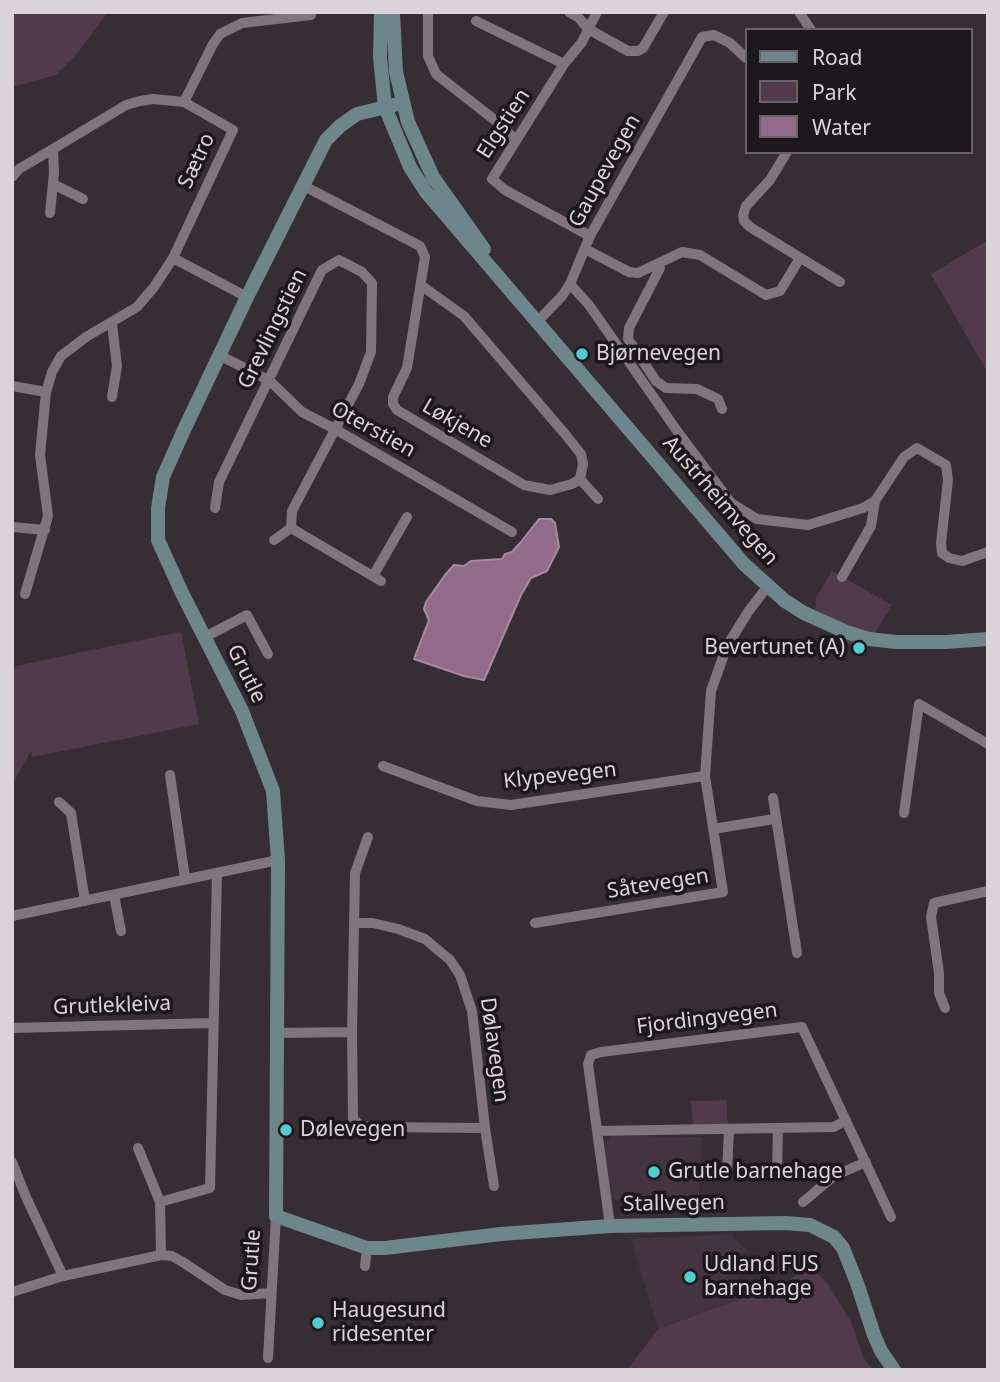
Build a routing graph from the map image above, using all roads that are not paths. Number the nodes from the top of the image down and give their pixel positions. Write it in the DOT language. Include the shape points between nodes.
graph roads {
  1 [pos="381,12"];
  2 [pos="393,12"];
  3 [pos="428,12"];
  4 [pos="569,12"];
  5 [pos="597,12"];
  6 [pos="664,12"];
  7 [pos="799,12"];
  8 [pos="311,15"];
  9 [pos="476,21"];
  10 [pos="810,28"];
  11 [pos="588,29"];
  12 [pos="744,56"];
  13 [pos="564,64"];
  14 [pos="184,102"];
  15 [pos="402,103"];
  16 [pos="385,107"];
  17 [pos="515,140"];
  18 [pos="52,149"];
  19 [pos="786,154"];
  20 [pos="12,177"];
  21 [pos="53,184"];
  22 [pos="302,185"];
  23 [pos="83,199"];
  24 [pos="50,213"];
  25 [pos="590,236"];
  26 [pos="585,249"];
  27 [pos="173,258"];
  28 [pos="800,258"];
  29 [pos="659,264"];
  30 [pos="840,282"];
  31 [pos="570,284"];
  32 [pos="422,286"];
  33 [pos="517,296"];
  34 [pos="247,297"];
  35 [pos="538,321"];
  36 [pos="112,324"];
  37 [pos="219,355"];
  38 [pos="270,381"];
  39 [pos="12,386"];
  40 [pos="46,392"];
  41 [pos="112,397"];
  42 [pos="722,409"];
  43 [pos="335,429"];
  44 [pos="580,479"];
  45 [pos="598,499"];
  46 [pos="875,501"];
  47 [pos="215,508"];
  48 [pos="408,517"];
  49 [pos="12,527"];
  50 [pos="291,528"];
  51 [pos="45,530"];
  52 [pos="512,532"];
  53 [pos="274,540"];
  54 [pos="988,552"];
  55 [pos="842,577"];
  56 [pos="767,587"];
  57 [pos="25,594"];
  58 [pos="205,637"];
  59 [pos="988,639"];
  60 [pos="268,654"];
  61 [pos="988,744"];
  62 [pos="383,766"];
  63 [pos="170,775"];
  64 [pos="705,776"];
  65 [pos="773,798"];
  66 [pos="59,802"];
  67 [pos="904,813"];
  68 [pos="775,819"];
  69 [pos="713,829"];
  70 [pos="368,837"];
  71 [pos="278,860"];
  72 [pos="217,873"];
  73 [pos="185,878"];
  74 [pos="988,891"];
  75 [pos="114,895"];
  76 [pos="85,901"];
  77 [pos="12,916"];
  78 [pos="355,923"];
  79 [pos="535,923"];
  80 [pos="121,931"];
  81 [pos="797,953"];
  82 [pos="945,1008"];
  83 [pos="213,1023"];
  84 [pos="12,1028"];
  85 [pos="352,1032"];
  86 [pos="276,1033"];
  87 [pos="846,1120"];
  88 [pos="485,1128"];
  89 [pos="778,1128"];
  90 [pos="729,1129"];
  91 [pos="597,1131"];
  92 [pos="138,1148"];
  93 [pos="12,1162"];
  94 [pos="866,1162"];
  95 [pos="727,1173"];
  96 [pos="777,1174"];
  97 [pos="494,1186"];
  98 [pos="160,1202"];
  99 [pos="803,1202"];
  100 [pos="276,1216"];
  101 [pos="891,1217"];
  102 [pos="610,1227"];
  103 [pos="367,1248"];
  104 [pos="161,1255"];
  105 [pos="365,1266"];
  106 [pos="63,1276"];
  107 [pos="12,1292"];
  108 [pos="271,1293"];
  109 [pos="268,1358"];
  110 [pos="894,1370"];
  1 -- 16 [label="street, Austrheimvegen"];
  2 -- 15 [label="street, Austrheimvegen"];
  3 -- 17 [label="street" via="428,56 436,74"];
  4 -- 11 [label="street"];
  5 -- 11 [label="street, Elgstien"];
  6 -- 11 [label="street" via="638,51 628,51"];
  7 -- 10 [label="street"];
  8 -- 14 [label="street, Sætro" via="242,23 220,34"];
  9 -- 13 [label="street"];
  11 -- 13 [label="street, Elgstien"];
  12 -- 25 [label="street, Gaupevegen" via="714,35 702,37"];
  13 -- 17 [label="street, Elgstien"];
  14 -- 18 [label="street, Sætro" via="153,99 126,105"];
  14 -- 27 [label="street, Sætro" via="233,130"];
  15 -- 16 [label="street, Grutle"];
  15 -- 33 [label="street, Austrheimvegen" via="433,177"];
  16 -- 22 [label="street, Grutle" via="357,114 340,126 326,140"];
  16 -- 33 [label="street, Austrheimvegen" via="426,192 499,281"];
  17 -- 25 [label="street, Elgstien" via="492,179"];
  18 -- 20 [label="street, Sætro"];
  18 -- 21 [label="street"];
  19 -- 28 [label="street" via="743,215 750,227"];
  21 -- 23 [label="street"];
  21 -- 24 [label="street"];
  22 -- 32 [label="street, Løkjene" via="420,246 425,257"];
  22 -- 34 [label="street, Grutle"];
  25 -- 26 [label="street, Gaupevegen"];
  26 -- 29 [label="street" via="629,272"];
  26 -- 31 [label="street, Gaupevegen"];
  27 -- 34 [label="street"];
  27 -- 36 [label="street, Sætro" via="137,307"];
  28 -- 29 [label="street" via="780,290 766,295 700,255 682,252"];
  28 -- 30 [label="street"];
  29 -- 42 [label="street" via="628,339 656,381 666,388 697,389 718,399"];
  31 -- 35 [label="street, Gaupevegen"];
  31 -- 46 [label="street" via="731,503 757,519 808,525"];
  32 -- 44 [label="street" via="464,316 565,434 581,454"];
  32 -- 44 [label="street, Løkjene" via="407,368 393,397 397,411 524,485 550,490"];
  33 -- 35 [label="street, Austrheimvegen"];
  34 -- 37 [label="street, Grutle"];
  35 -- 56 [label="street, Austrheimvegen"];
  36 -- 40 [label="street, Sætro" via="61,356"];
  36 -- 41 [label="street" via="117,366"];
  37 -- 38 [label="street, Oterstien"];
  37 -- 58 [label="street, Grutle" via="163,477 158,508 158,540"];
  38 -- 43 [label="street, Oterstien" via="302,412"];
  38 -- 43 [label="street, Grevlingstien" via="322,270 339,260 362,272 372,283 371,352"];
  38 -- 47 [label="street, Grevlingstien" via="219,482"];
  39 -- 40 [label="street"];
  40 -- 51 [label="street, Sætro" via="40,455 47,495"];
  43 -- 50 [label="street, Grevlingstien" via="292,511"];
  43 -- 52 [label="street, Oterstien"];
  44 -- 45 [label="street"];
  46 -- 54 [label="street" via="904,457 917,448 946,465 942,552 962,561"];
  46 -- 55 [label="street" via="871,526"];
  48 -- 50 [label="street" via="377,578"];
  49 -- 51 [label="street"];
  50 -- 53 [label="street"];
  51 -- 57 [label="street, Sætro"];
  56 -- 59 [label="street, Austrheimvegen" via="804,613 869,639 920,643"];
  56 -- 64 [label="street, Såtevegen" via="720,659 711,691"];
  58 -- 60 [label="street" via="247,615"];
  58 -- 71 [label="street, Grutle" via="243,711 273,790"];
  61 -- 67 [label="street" via="919,704"];
  62 -- 64 [label="street, Klypevegen" via="477,801 511,805"];
  63 -- 73 [label="street"];
  64 -- 69 [label="street, Såtevegen"];
  65 -- 68 [label="street"];
  66 -- 76 [label="street" via="71,813"];
  68 -- 69 [label="street"];
  68 -- 81 [label="street"];
  69 -- 79 [label="street, Såtevegen" via="723,892"];
  70 -- 78 [label="street, Dølavegen" via="355,873"];
  71 -- 72 [label="street"];
  71 -- 86 [label="street, Grutle"];
  72 -- 73 [label="street"];
  72 -- 83 [label="street"];
  73 -- 75 [label="street"];
  74 -- 82 [label="street" via="934,902 931,917 939,993"];
  75 -- 76 [label="street"];
  75 -- 80 [label="street"];
  76 -- 77 [label="street"];
  78 -- 85 [label="street, Dølavegen"];
  78 -- 88 [label="street, Dølavegen" via="373,923 425,939 460,975 472,1011"];
  83 -- 84 [label="street, Grutlekleiva"];
  83 -- 98 [label="street" via="210,1188"];
  85 -- 86 [label="street"];
  85 -- 88 [label="street, Dølavegen" via="352,1115 356,1123"];
  86 -- 100 [label="street, Grutle"];
  87 -- 89 [label="street" via="834,1127"];
  87 -- 91 [label="street, Fjordingvegen" via="802,1027 591,1055 588,1064"];
  87 -- 94 [label="street, Fjordingvegen"];
  88 -- 97 [label="street, Dølavegen"];
  89 -- 90 [label="street"];
  89 -- 96 [label="street"];
  90 -- 91 [label="street"];
  90 -- 95 [label="street"];
  91 -- 102 [label="street, Fjordingvegen"];
  92 -- 98 [label="street"];
  93 -- 106 [label="street"];
  94 -- 99 [label="street" via="834,1176"];
  94 -- 101 [label="street, Fjordingvegen"];
  98 -- 104 [label="street"];
  100 -- 103 [label="street, Stallvegen"];
  100 -- 108 [label="street, Grutle"];
  102 -- 103 [label="street, Stallvegen"];
  102 -- 110 [label="street, Stallvegen" via="785,1223 824,1230 843,1248 874,1335"];
  103 -- 105 [label="street"];
  104 -- 106 [label="street"];
  104 -- 108 [label="street" via="172,1256 225,1290 241,1295"];
  106 -- 107 [label="street"];
  108 -- 109 [label="street, Grutle"];
}
